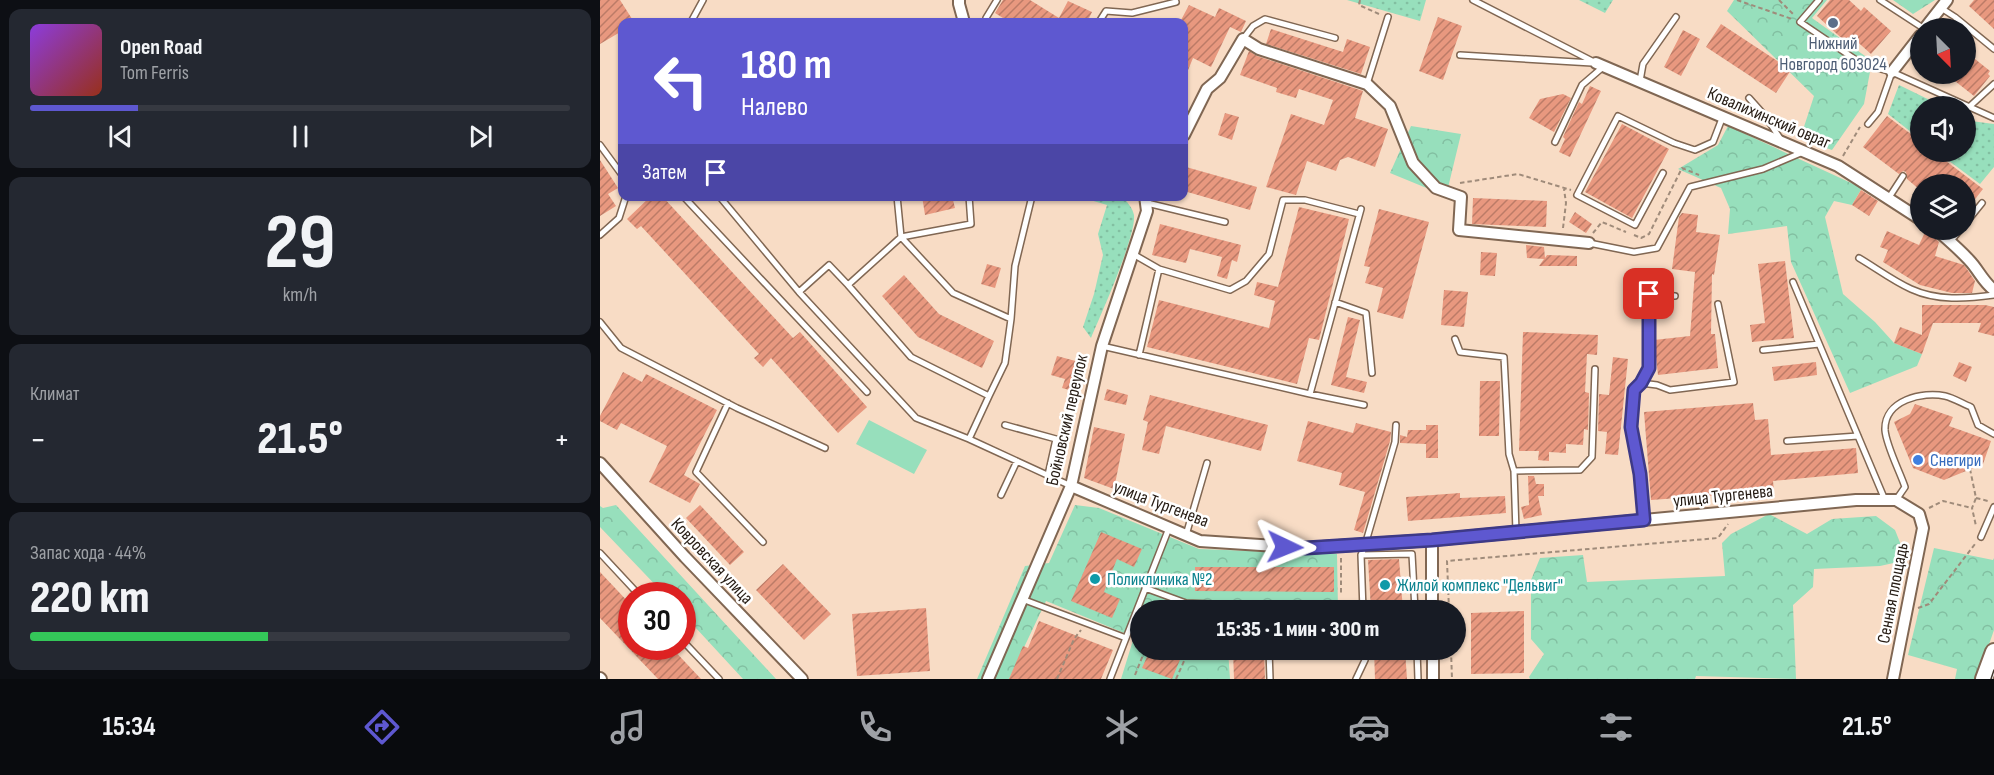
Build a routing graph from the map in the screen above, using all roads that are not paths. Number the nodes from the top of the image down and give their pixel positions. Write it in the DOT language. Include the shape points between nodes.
graph roads {
  1 [pos="703,0"];
  2 [pos="959,0"];
  3 [pos="997,0"];
  4 [pos="1473,0"];
  5 [pos="1819,0"];
  6 [pos="1880,0"];
  7 [pos="1176,2"];
  8 [pos="1944,4"];
  9 [pos="1388,17"];
  10 [pos="1676,17"];
  11 [pos="693,18"];
  12 [pos="963,18"];
  13 [pos="986,18"];
  14 [pos="1102,18"];
  15 [pos="1932,18"];
  16 [pos="1910,19"];
  17 [pos="1335,38"];
  18 [pos="1243,39"];
  19 [pos="1910,49"];
  20 [pos="1994,49"];
  21 [pos="1460,55"];
  22 [pos="1600,65"];
  23 [pos="1892,72"];
  24 [pos="1640,81"];
  25 [pos="1367,84"];
  26 [pos="1994,84"];
  27 [pos="1943,96"];
  28 [pos="1749,98"];
  29 [pos="1976,101"];
  30 [pos="1976,111"];
  31 [pos="1723,116"];
  32 [pos="1994,118"];
  33 [pos="1867,121"];
  34 [pos="1188,127"];
  35 [pos="1555,142"];
  36 [pos="1781,142"];
  37 [pos="600,145"];
  38 [pos="1804,152"];
  39 [pos="618,170"];
  40 [pos="1663,173"];
  41 [pos="1903,176"];
  42 [pos="1888,199"];
  43 [pos="624,201"];
  44 [pos="688,201"];
  45 [pos="723,201"];
  46 [pos="897,201"];
  47 [pos="969,201"];
  48 [pos="1031,201"];
  49 [pos="1146,201"];
  50 [pos="1156,201"];
  51 [pos="1982,203"];
  52 [pos="1976,210"];
  53 [pos="1910,213"];
  54 [pos="1225,222"];
  55 [pos="601,235"];
  56 [pos="901,237"];
  57 [pos="1950,242"];
  58 [pos="1589,243"];
  59 [pos="1132,254"];
  60 [pos="1859,258"];
  61 [pos="1159,269"];
  62 [pos="1793,282"];
  63 [pos="848,285"];
  64 [pos="1994,290"];
  65 [pos="799,292"];
  66 [pos="1994,295"];
  67 [pos="1675,296"];
  68 [pos="1335,302"];
  69 [pos="1718,304"];
  70 [pos="1011,319"];
  71 [pos="600,322"];
  72 [pos="1455,339"];
  73 [pos="1819,344"];
  74 [pos="1102,346"];
  75 [pos="1763,350"];
  76 [pos="1139,355"];
  77 [pos="1595,369"];
  78 [pos="1372,373"];
  79 [pos="1641,383"];
  80 [pos="867,392"];
  81 [pos="1310,394"];
  82 [pos="989,396"];
  83 [pos="728,403"];
  84 [pos="1365,405"];
  85 [pos="1005,425"];
  86 [pos="1396,425"];
  87 [pos="1994,434"];
  88 [pos="1858,436"];
  89 [pos="969,439"];
  90 [pos="1787,441"];
  91 [pos="825,448"];
  92 [pos="1017,461"];
  93 [pos="600,463"];
  94 [pos="1208,463"];
  95 [pos="1514,471"];
  96 [pos="1048,476"];
  97 [pos="1071,486"];
  98 [pos="1001,495"];
  99 [pos="1891,500"];
  100 [pos="1994,505"];
  101 [pos="1919,513"];
  102 [pos="1644,520"];
  103 [pos="1169,528"];
  104 [pos="1516,532"];
  105 [pos="1186,535"];
  106 [pos="1981,537"];
  107 [pos="1432,540"];
  108 [pos="763,542"];
  109 [pos="1363,550"];
  110 [pos="600,553"];
  111 [pos="627,582"];
  112 [pos="1145,588"];
  113 [pos="1022,599"];
  114 [pos="1178,600"];
  115 [pos="1363,600"];
  116 [pos="1415,600"];
  117 [pos="1432,600"];
  118 [pos="1125,638"];
  119 [pos="1994,652"];
  120 [pos="696,655"];
  121 [pos="1269,660"];
  122 [pos="1365,660"];
  123 [pos="1417,660"];
  124 [pos="1433,660"];
  125 [pos="719,679"];
  126 [pos="802,679"];
  127 [pos="988,679"];
  128 [pos="1110,679"];
  129 [pos="1270,679"];
  130 [pos="1356,679"];
  131 [pos="1418,679"];
  132 [pos="1433,679"];
  133 [pos="1893,679"];
  134 [pos="1984,679"];
  1 -- 11 [label="lane"];
  2 -- 12 [label="street"];
  3 -- 13 [label="lane"];
  4 -- 22 [label="lane"];
  5 -- 23 [label="lane" via="1800,22 1862,64"];
  6 -- 16 [label="lane"];
  7 -- 14 [label="lane" via="1132,13 1106,11"];
  8 -- 15 [label="street"];
  8 -- 20 [label="lane"];
  9 -- 25 [label="lane"];
  10 -- 24 [label="lane" via="1643,64"];
  17 -- 18 [label="lane" via="1265,19"];
  18 -- 25 [label="street" via="1259,49"];
  18 -- 34 [label="street" via="1220,78 1207,88"];
  19 -- 23 [label="street"];
  21 -- 22 [label="lane"];
  22 -- 24 [label="street, Ковалихинский овраг"];
  22 -- 35 [label="lane" via="1582,85"];
  23 -- 27 [label="lane"];
  23 -- 33 [label="lane" via="1878,112"];
  24 -- 31 [label="street, Ковалихинский овраг"];
  25 -- 58 [label="street" via="1390,106 1413,163 1436,188 1461,197 1459,230"];
  26 -- 29 [label="lane"];
  28 -- 36 [label="lane"];
  30 -- 32 [label="lane"];
  31 -- 36 [label="street, Ковалихинский овраг"];
  31 -- 40 [label="lane" via="1713,142 1695,150 1618,116 1577,195 1635,225"];
  36 -- 38 [label="street, Ковалихинский овраг"];
  37 -- 39 [label="lane"];
  38 -- 42 [label="street, Ковалихинский овраг" via="1838,166"];
  38 -- 58 [label="lane" via="1763,169 1690,187 1657,248 1634,252"];
  41 -- 42 [label="lane"];
  42 -- 53 [label="street, Ковалихинский овраг"];
  43 -- 55 [label="lane" via="619,218"];
  44 -- 80 [label="lane"];
  45 -- 65 [label="lane"];
  46 -- 56 [label="lane"];
  47 -- 56 [label="lane" via="971,224"];
  48 -- 70 [label="lane" via="1015,266"];
  49 -- 59 [label="street, Бойновский переулок" via="1147,211"];
  50 -- 54 [label="lane"];
  51 -- 52 [label="lane"];
  56 -- 63 [label="lane"];
  56 -- 70 [label="lane" via="953,293"];
  57 -- 64 [label="street"];
  59 -- 61 [label="lane"];
  59 -- 74 [label="street, Бойновский переулок"];
  60 -- 66 [label="lane" via="1910,289 1937,297"];
  61 -- 68 [label="lane" via="1230,290 1246,281 1269,254 1283,200 1305,200 1360,212"];
  61 -- 76 [label="lane"];
  62 -- 73 [label="lane"];
  63 -- 65 [label="lane" via="829,265"];
  63 -- 82 [label="lane" via="911,357"];
  65 -- 89 [label="lane" via="916,418"];
  67 -- 79 [label="lane" via="1649,294 1649,368"];
  68 -- 78 [label="lane" via="1366,313"];
  68 -- 81 [label="lane"];
  69 -- 79 [label="lane" via="1734,382 1670,390"];
  70 -- 82 [label="lane" via="1005,363"];
  71 -- 83 [label="lane" via="621,348"];
  72 -- 95 [label="lane" via="1460,352 1504,357 1509,454"];
  73 -- 75 [label="lane"];
  73 -- 88 [label="lane"];
  74 -- 76 [label="lane"];
  74 -- 97 [label="street, Бойновский переулок"];
  76 -- 81 [label="lane"];
  77 -- 95 [label="lane" via="1592,457 1580,470"];
  79 -- 102 [label="lane" via="1634,390 1631,427"];
  81 -- 84 [label="lane"];
  82 -- 89 [label="lane"];
  83 -- 91 [label="lane"];
  83 -- 108 [label="lane" via="696,472"];
  85 -- 96 [label="lane" via="1056,439"];
  86 -- 109 [label="lane" via="1395,442"];
  87 -- 99 [label="lane" via="1978,425 1971,407 1947,396 1924,393 1902,401 1888,414 1885,429 1905,487"];
  88 -- 90 [label="lane"];
  88 -- 99 [label="lane"];
  89 -- 92 [label="lane"];
  92 -- 96 [label="lane"];
  92 -- 98 [label="lane"];
  93 -- 126 [label="street, Ковровская улица"];
  94 -- 105 [label="lane"];
  95 -- 104 [label="lane"];
  96 -- 97 [label="lane"];
  97 -- 103 [label="street, улица Тургенева"];
  97 -- 113 [label="street, Бойновский переулок"];
  99 -- 101 [label="street, улица Тургенева"];
  99 -- 102 [label="street, улица Тургенева"];
  100 -- 106 [label="lane"];
  101 -- 133 [label="street, Сенная площадь" via="1923,528"];
  102 -- 104 [label="street, улица Тургенева"];
  103 -- 105 [label="street, улица Тургенева"];
  103 -- 112 [label="lane"];
  104 -- 107 [label="street, улица Тургенева"];
  105 -- 109 [label="street, улица Тургенева" via="1223,543"];
  107 -- 109 [label="street, улица Тургенева"];
  107 -- 117 [label="street"];
  109 -- 115 [label="lane"];
  109 -- 116 [label="lane" via="1413,554"];
  110 -- 111 [label="lane"];
  112 -- 114 [label="lane"];
  112 -- 118 [label="lane"];
  113 -- 118 [label="lane"];
  113 -- 127 [label="street, Бойновский переулок"];
  118 -- 128 [label="lane"];
  119 -- 134 [label="main road"];
  120 -- 125 [label="lane"];
  121 -- 129 [label="lane"];
  122 -- 130 [label="lane"];
  123 -- 131 [label="lane"];
  124 -- 132 [label="street"];
}
